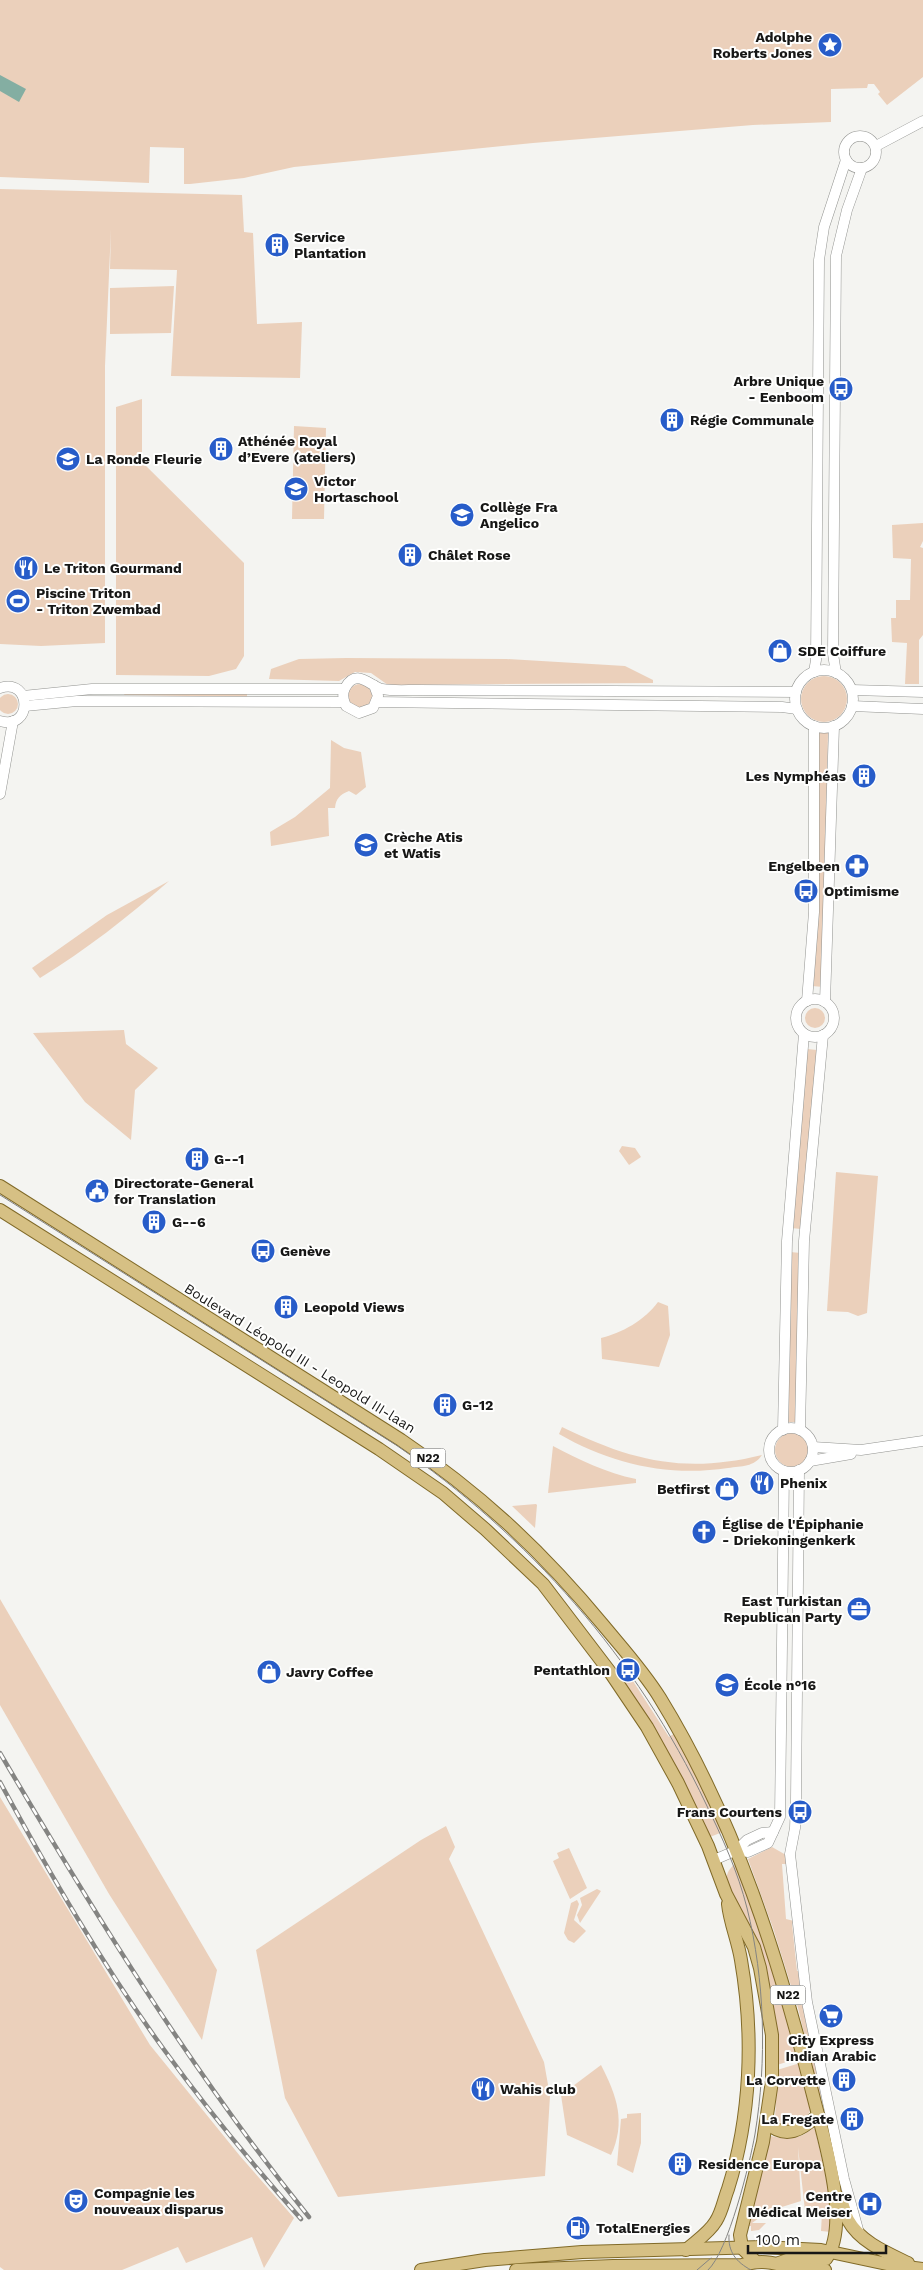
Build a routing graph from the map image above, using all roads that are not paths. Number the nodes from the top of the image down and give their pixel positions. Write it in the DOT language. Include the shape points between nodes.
graph roads {
  1 [pos="923,121"];
  2 [pos="876,146"];
  3 [pos="846,160"];
  4 [pos="862,168"];
  5 [pos="818,488"];
  6 [pos="834,488"];
  7 [pos="814,672"];
  8 [pos="836,673"];
  9 [pos="374,685"];
  10 [pos="0,688"];
  11 [pos="344,690"];
  12 [pos="852,690"];
  13 [pos="796,692"];
  14 [pos="923,692"];
  15 [pos="24,700"];
  16 [pos="344,702"];
  17 [pos="376,702"];
  18 [pos="852,706"];
  19 [pos="797,709"];
  20 [pos="923,709"];
  21 [pos="0,720"];
  22 [pos="13,721"];
  23 [pos="814,726"];
  24 [pos="834,726"];
  25 [pos="0,794"];
  26 [pos="806,1001"];
  27 [pos="825,1002"];
  28 [pos="804,1034"];
  29 [pos="823,1035"];
  30 [pos="0,1186"];
  31 [pos="0,1210"];
  32 [pos="783,1430"];
  33 [pos="800,1430"];
  34 [pos="923,1442"];
  35 [pos="813,1447"];
  36 [pos="861,1450"];
  37 [pos="810,1461"];
  38 [pos="799,1470"];
  39 [pos="784,1471"];
  40 [pos="737,1850"];
  41 [pos="714,1860"];
  42 [pos="726,1894"];
  43 [pos="828,2102"];
  44 [pos="818,2115"];
  45 [pos="767,2123"];
  46 [pos="835,2194"];
  47 [pos="859,2233"];
  48 [pos="742,2248"];
  49 [pos="686,2250"];
  50 [pos="831,2251"];
  51 [pos="756,2262"];
  52 [pos="779,2263"];
  53 [pos="918,2268"];
  54 [pos="421,2270"];
  55 [pos="516,2270"];
  56 [pos="825,2270"];
  1 -- 2 [label="street"];
  2 -- 3 [label="street" via="867,137 852,138 846,145"];
  2 -- 4 [label="street" via="874,160"];
  3 -- 4 [label="street"];
  3 -- 5 [label="street" via="824,227 819,260"];
  4 -- 6 [label="street" via="836,256"];
  5 -- 6 [label="street"];
  5 -- 7 [label="street"];
  6 -- 8 [label="street" via="832,654"];
  7 -- 8 [label="street"];
  7 -- 13 [label="street" via="803,680"];
  8 -- 12 [label="street"];
  9 -- 11 [label="street" via="360,678 350,681"];
  9 -- 13 [label="street" via="422,690"];
  9 -- 17 [label="street"];
  10 -- 15 [label="street" via="12,687"];
  11 -- 15 [label="street" via="92,689"];
  11 -- 16 [label="street"];
  12 -- 14 [label="street"];
  12 -- 18 [label="street"];
  13 -- 19 [label="street"];
  15 -- 16 [label="street"];
  15 -- 22 [label="street" via="22,715"];
  16 -- 17 [label="street" via="350,710 359,713 372,708"];
  17 -- 19 [label="street"];
  18 -- 20 [label="street"];
  18 -- 24 [label="street" via="846,718"];
  19 -- 23 [label="street" via="804,720"];
  21 -- 22 [label="street"];
  22 -- 25 [label="street"];
  23 -- 24 [label="street"];
  23 -- 26 [label="street" via="814,912"];
  24 -- 27 [label="street"];
  26 -- 27 [label="street" via="816,999"];
  26 -- 28 [label="street" via="799,1007 796,1017"];
  27 -- 29 [label="street" via="834,1017 831,1028"];
  28 -- 29 [label="street" via="810,1037"];
  28 -- 32 [label="street" via="787,1241"];
  29 -- 33 [label="street" via="804,1241"];
  30 -- 40 [label="main road, Boulevard Léopold III - Leopold III-laan / N22" via="408,1444 478,1496 523,1536 627,1652 659,1696 704,1778"];
  31 -- 41 [label="main road, N22" via="390,1456 463,1509 504,1546 555,1599 634,1706 678,1783"];
  32 -- 33 [label="street"];
  32 -- 39 [label="street" via="773,1437 770,1449 774,1462"];
  33 -- 35 [label="street" via="810,1438"];
  34 -- 36 [label="street"];
  35 -- 36 [label="street"];
  35 -- 37 [label="street"];
  36 -- 37 [label="street" via="850,1455"];
  37 -- 38 [label="street"];
  38 -- 39 [label="street"];
  38 -- 43 [label="street" via="796,1800 790,1854 807,2002"];
  39 -- 40 [label="street" via="781,1809 773,1832 747,1840"];
  40 -- 41 [label="street"];
  40 -- 44 [label="main road, Boulevard Léopold III - Leopold III-laan / N22" via="789,1999"];
  41 -- 42 [label="main road, N22"];
  42 -- 45 [label="main road, N22" via="754,1947 766,1995 773,2064"];
  42 -- 49 [label="main road, N22" via="747,2002 749,2048 745,2102 737,2156 719,2217"];
  43 -- 44 [label="street"];
  43 -- 47 [label="street"];
  44 -- 45 [label="main road" via="793,2132 779,2131"];
  44 -- 46 [label="main road, Boulevard Léopold III - Leopold III-laan / N22"];
  45 -- 48 [label="main road, N22" via="741,2226"];
  46 -- 47 [label="main road" via="842,2200 848,2220"];
  46 -- 50 [label="main road, Boulevard Léopold III - Leopold III-laan / N22" via="838,2230"];
  47 -- 53 [label="main road" via="876,2247"];
  48 -- 49 [label="main road"];
  48 -- 50 [label="main road" via="788,2247"];
  48 -- 51 [label="main road"];
  49 -- 54 [label="main road" via="542,2255"];
  50 -- 52 [label="main road" via="822,2260 790,2259"];
  50 -- 53 [label="main road"];
  51 -- 52 [label="main road"];
  51 -- 55 [label="main road" via="742,2265 578,2266"];
  52 -- 56 [label="main road"];
}
